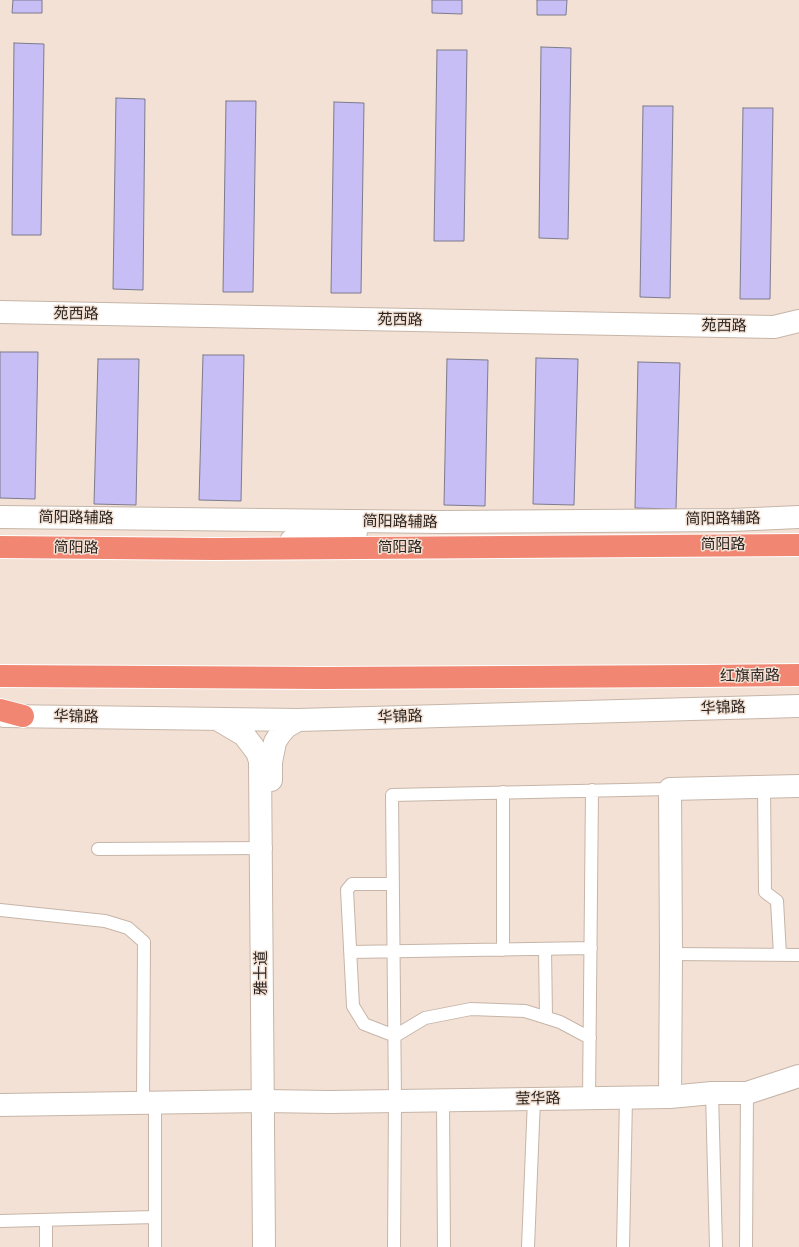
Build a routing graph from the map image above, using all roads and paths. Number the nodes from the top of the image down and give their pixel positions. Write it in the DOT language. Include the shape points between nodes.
graph roads {
  1 [pos="0,312"];
  2 [pos="799,321"];
  3 [pos="0,517"];
  4 [pos="799,517"];
  5 [pos="440,522"];
  6 [pos="799,544"];
  7 [pos="0,547"];
  8 [pos="214,549"];
  9 [pos="799,675"];
  10 [pos="0,676"];
  11 [pos="799,706"];
  12 [pos="0,710"];
  13 [pos="0,716"];
  14 [pos="23,716"];
  15 [pos="216,719"];
  16 [pos="298,720"];
  17 [pos="799,786"];
  18 [pos="764,787"];
  19 [pos="670,789"];
  20 [pos="592,790"];
  21 [pos="503,792"];
  22 [pos="266,848"];
  23 [pos="98,849"];
  24 [pos="393,884"];
  25 [pos="0,910"];
  26 [pos="591,948"];
  27 [pos="545,949"];
  28 [pos="503,950"];
  29 [pos="350,952"];
  30 [pos="394,952"];
  31 [pos="671,954"];
  32 [pos="780,954"];
  33 [pos="799,954"];
  34 [pos="546,1017"];
  35 [pos="395,1036"];
  36 [pos="590,1038"];
  37 [pos="799,1076"];
  38 [pos="712,1093"];
  39 [pos="747,1093"];
  40 [pos="670,1097"];
  41 [pos="590,1098"];
  42 [pos="626,1098"];
  43 [pos="534,1099"];
  44 [pos="443,1100"];
  45 [pos="268,1101"];
  46 [pos="396,1101"];
  47 [pos="149,1102"];
  48 [pos="0,1105"];
  49 [pos="155,1216"];
  50 [pos="46,1220"];
  51 [pos="0,1221"];
  52 [pos="46,1247"];
  53 [pos="155,1247"];
  54 [pos="264,1247"];
  55 [pos="276,1247"];
  56 [pos="394,1247"];
  57 [pos="444,1247"];
  58 [pos="528,1247"];
  59 [pos="623,1247"];
  60 [pos="716,1247"];
  61 [pos="746,1247"];
  1 -- 2 [label="street, 苑西路" via="774,327"];
  3 -- 5 [label="street, 简阳路辅路"];
  4 -- 5 [label="street, 简阳路辅路" via="732,520"];
  5 -- 8 [label="street"];
  6 -- 8 [label="highway, 简阳路"];
  7 -- 8 [label="highway, 简阳路"];
  9 -- 10 [label="highway, 红旗南路" via="322,678"];
  11 -- 16 [label="street, 华锦路"];
  12 -- 14 [label="highway"];
  13 -- 14 [label="street, 华锦路"];
  14 -- 15 [label="street, 华锦路"];
  15 -- 16 [label="street, 华锦路"];
  15 -- 22 [label="street, 雅士道" via="244,735 257,752 260,761"];
  16 -- 22 [label="street, 雅士道" via="286,727 275,742 271,762"];
  17 -- 18 [label="street"];
  18 -- 19 [label="street"];
  18 -- 32 [label="lane" via="765,892 777,901"];
  19 -- 20 [label="lane"];
  19 -- 31 [label="street"];
  20 -- 21 [label="lane"];
  20 -- 26 [label="lane"];
  21 -- 24 [label="lane" via="392,795"];
  21 -- 28 [label="lane"];
  22 -- 23 [label="lane"];
  22 -- 45 [label="street, 雅士道"];
  24 -- 29 [label="lane" via="352,884 347,890"];
  24 -- 30 [label="lane"];
  25 -- 47 [label="lane" via="105,920 128,928 144,942"];
  26 -- 27 [label="lane"];
  26 -- 36 [label="lane"];
  27 -- 28 [label="lane"];
  27 -- 34 [label="lane"];
  28 -- 30 [label="lane"];
  29 -- 30 [label="lane"];
  29 -- 35 [label="lane" via="353,1006 364,1024"];
  30 -- 35 [label="lane"];
  31 -- 32 [label="lane"];
  31 -- 40 [label="street"];
  32 -- 33 [label="lane"];
  34 -- 35 [label="lane" via="525,1011 471,1009 425,1018"];
  34 -- 36 [label="lane"];
  35 -- 46 [label="lane"];
  36 -- 41 [label="lane"];
  37 -- 39 [label="street, 莹华路"];
  38 -- 39 [label="street, 莹华路"];
  38 -- 40 [label="street, 莹华路"];
  38 -- 60 [label="lane"];
  39 -- 61 [label="lane"];
  40 -- 42 [label="street, 莹华路"];
  41 -- 42 [label="street, 莹华路"];
  41 -- 43 [label="street, 莹华路"];
  42 -- 59 [label="lane"];
  43 -- 44 [label="street, 莹华路"];
  43 -- 58 [label="lane"];
  44 -- 46 [label="street, 莹华路"];
  44 -- 57 [label="lane"];
  45 -- 46 [label="street, 莹华路"];
  45 -- 47 [label="street, 莹华路"];
  45 -- 54 [label="street, 雅士道"];
  45 -- 55 [label="street, 雅士道"];
  46 -- 56 [label="lane"];
  47 -- 48 [label="street, 莹华路"];
  47 -- 49 [label="lane"];
  49 -- 50 [label="lane"];
  49 -- 53 [label="lane"];
  50 -- 51 [label="lane"];
  50 -- 52 [label="lane"];
}
